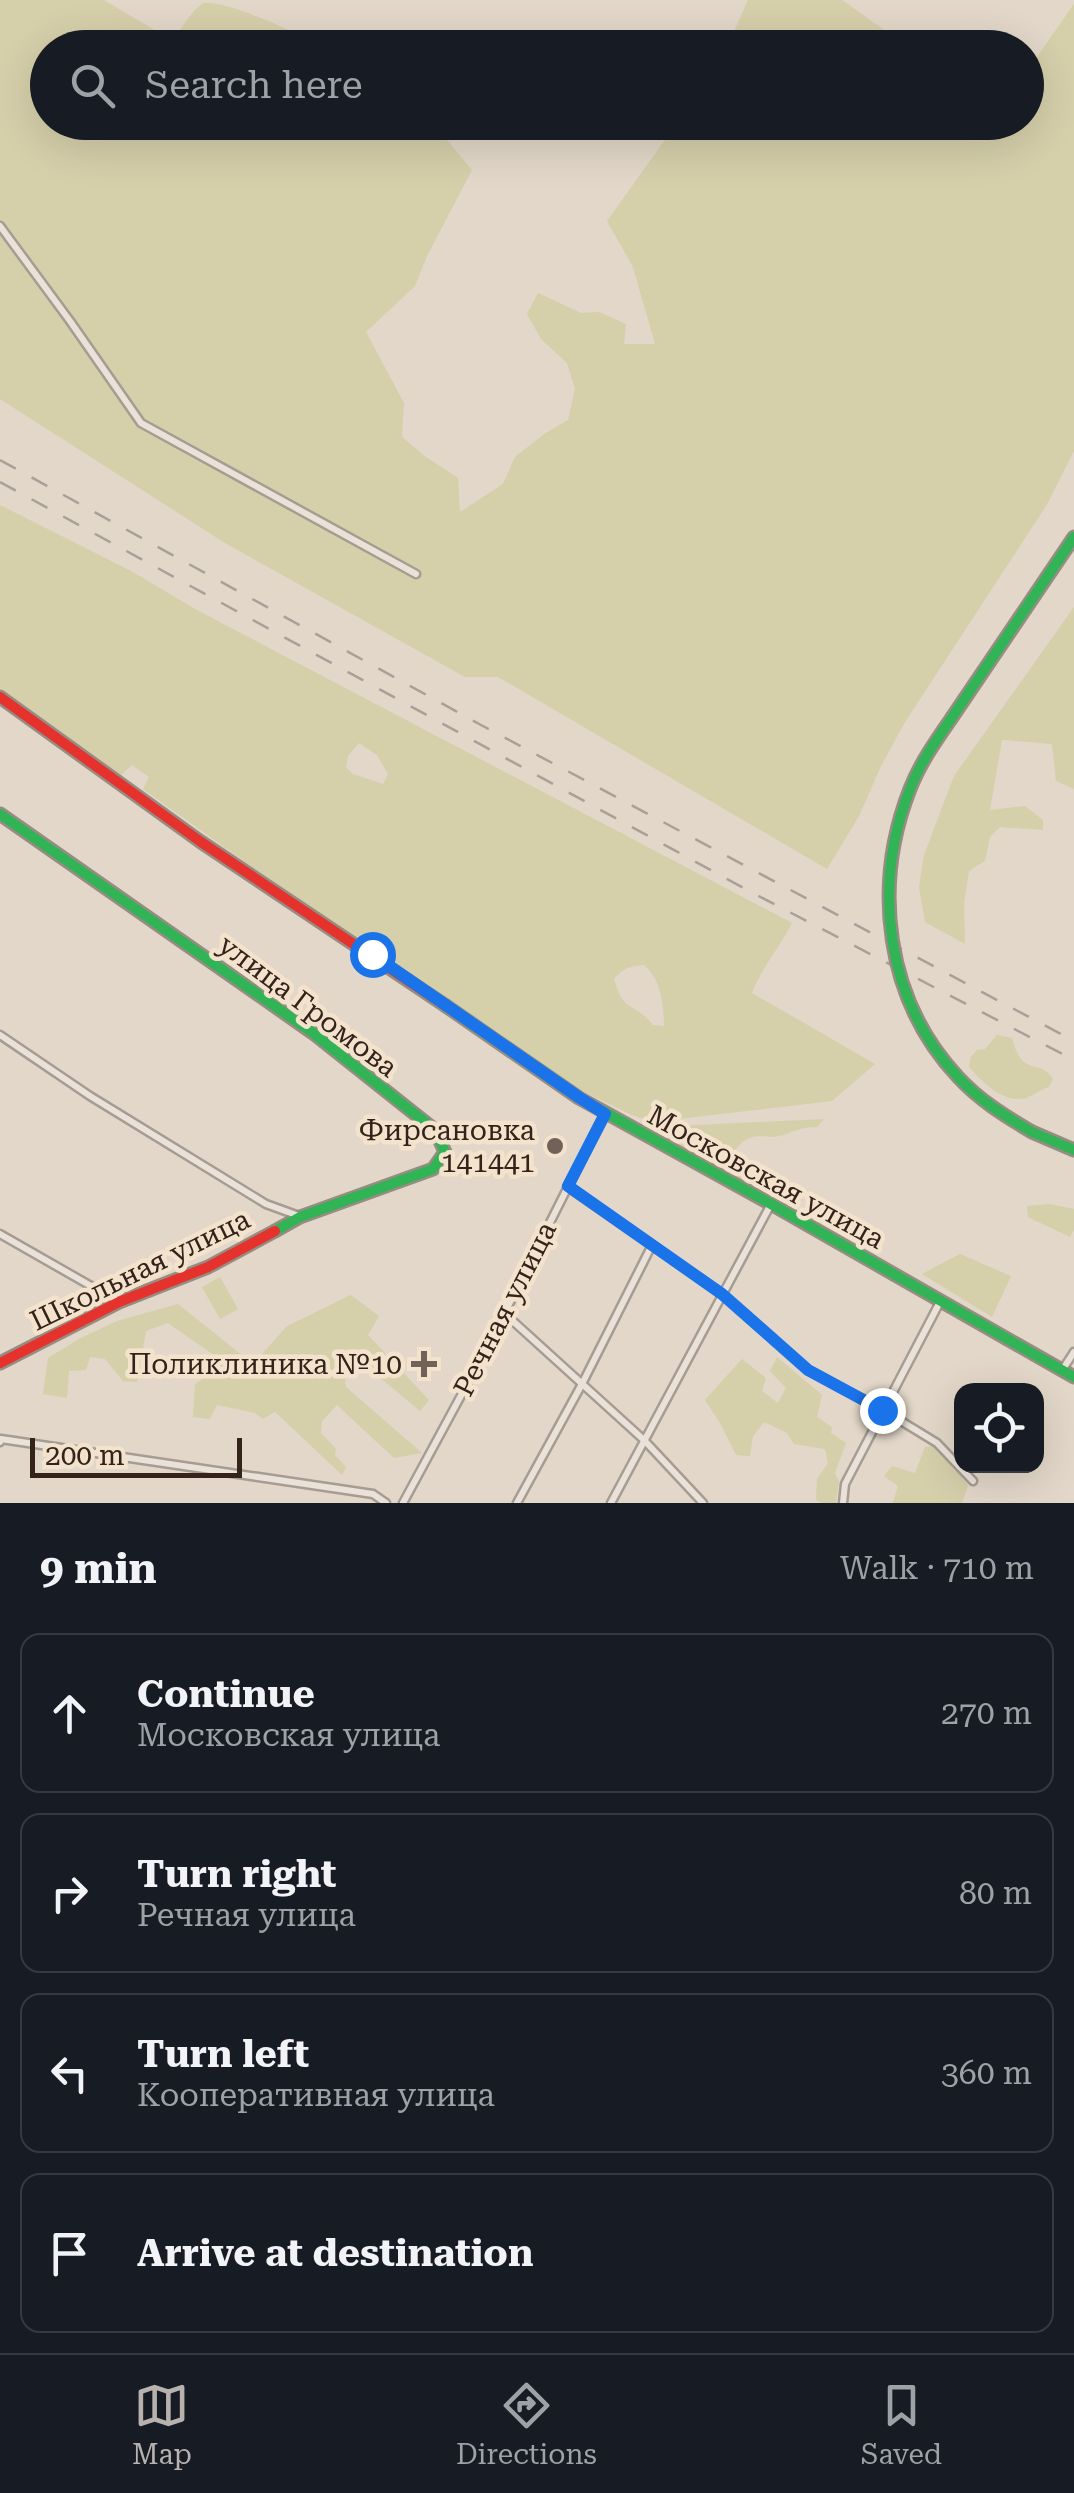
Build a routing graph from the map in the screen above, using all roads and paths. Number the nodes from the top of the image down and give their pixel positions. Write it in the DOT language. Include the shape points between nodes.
graph roads {
  1 [pos="0,226"];
  2 [pos="1074,537"];
  3 [pos="416,574"];
  4 [pos="0,697"];
  5 [pos="0,814"];
  6 [pos="0,1035"];
  7 [pos="605,1114"];
  8 [pos="1074,1150"];
  9 [pos="568,1186"];
  10 [pos="771,1204"];
  11 [pos="300,1217"];
  12 [pos="0,1234"];
  13 [pos="652,1245"];
  14 [pos="722,1294"];
  15 [pos="941,1300"];
  16 [pos="118,1302"];
  17 [pos="504,1314"];
  18 [pos="1074,1352"];
  19 [pos="0,1364"];
  20 [pos="1062,1370"];
  21 [pos="1074,1376"];
  22 [pos="582,1384"];
  23 [pos="882,1410"];
  24 [pos="644,1440"];
  25 [pos="0,1442"];
  26 [pos="973,1481"];
  27 [pos="386,1503"];
  28 [pos="403,1503"];
  29 [pos="517,1503"];
  30 [pos="611,1503"];
  31 [pos="703,1503"];
  32 [pos="842,1503"];
  1 -- 3 [label="street" via="141,423"];
  2 -- 8 [label="street, bridge" via="926,756 899,820 889,873 899,982 933,1046 992,1108"];
  4 -- 7 [label="street, Московская улица" via="201,842"];
  5 -- 11 [label="street, улица Громова" via="313,1033 435,1130 445,1152 433,1169"];
  6 -- 11 [label="street" via="266,1204"];
  7 -- 9 [label="street, Речная улица"];
  7 -- 10 [label="street, Московская улица"];
  9 -- 13 [label="street"];
  9 -- 17 [label="street, Речная улица"];
  10 -- 14 [label="street"];
  10 -- 15 [label="street, Московская улица"];
  11 -- 16 [label="street, Школьная улица" via="208,1266"];
  12 -- 16 [label="street"];
  13 -- 14 [label="street"];
  13 -- 22 [label="street"];
  14 -- 23 [label="street" via="808,1370"];
  14 -- 24 [label="street"];
  15 -- 20 [label="street, Московская улица"];
  15 -- 23 [label="street"];
  16 -- 19 [label="street, Школьная улица"];
  17 -- 22 [label="street"];
  17 -- 28 [label="street, Речная улица"];
  18 -- 20 [label="street"];
  20 -- 21 [label="street, Московская улица"];
  22 -- 24 [label="street"];
  22 -- 29 [label="street"];
  23 -- 26 [label="street" via="937,1443"];
  23 -- 32 [label="street"];
  24 -- 30 [label="street"];
  24 -- 31 [label="street"];
  25 -- 27 [label="street" via="372,1494"];
}
